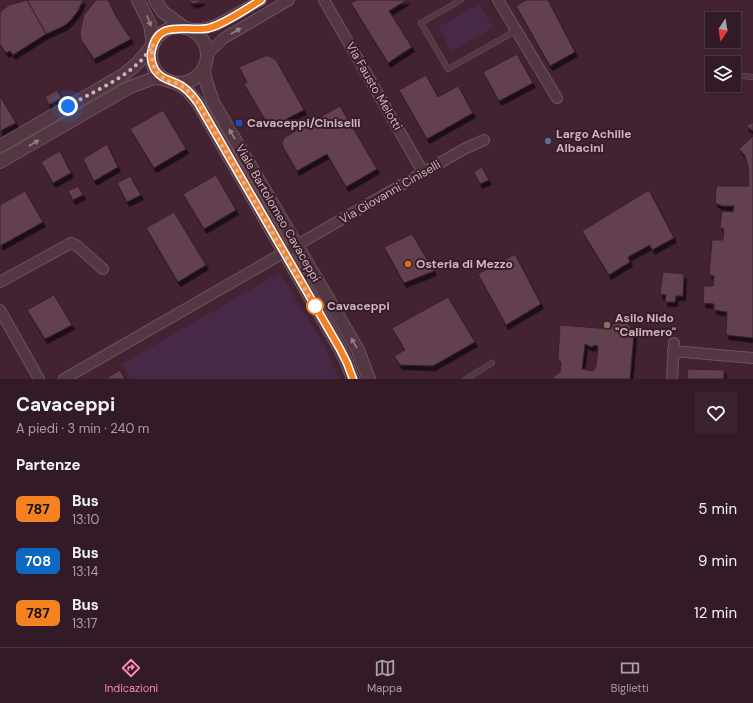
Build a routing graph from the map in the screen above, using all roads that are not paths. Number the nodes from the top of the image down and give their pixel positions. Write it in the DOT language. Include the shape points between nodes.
graph roads {
  1 [pos="138,0"];
  2 [pos="155,0"];
  3 [pos="261,0"];
  4 [pos="290,0"];
  5 [pos="324,0"];
  6 [pos="461,0"];
  7 [pos="498,0"];
  8 [pos="186,29"];
  9 [pos="516,30"];
  10 [pos="153,44"];
  11 [pos="205,61"];
  12 [pos="742,76"];
  13 [pos="753,77"];
  14 [pos="164,79"];
  15 [pos="178,84"];
  16 [pos="557,98"];
  17 [pos="484,140"];
  18 [pos="0,146"];
  19 [pos="0,162"];
  20 [pos="423,172"];
  21 [pos="296,245"];
  22 [pos="283,252"];
  23 [pos="103,269"];
  24 [pos="0,282"];
  25 [pos="0,310"];
  26 [pos="753,358"];
  27 [pos="492,363"];
  28 [pos="39,379"];
  29 [pos="64,379"];
  30 [pos="353,379"];
  31 [pos="369,379"];
  32 [pos="466,379"];
  33 [pos="672,379"];
  1 -- 10 [label="street, one-way" via="150,24"];
  2 -- 8 [label="street" via="163,12"];
  3 -- 8 [label="street" via="210,28"];
  11 -- 4 [label="street, one-way" via="224,38"];
  5 -- 20 [label="street, Via Fausto Melotti"];
  6 -- 9 [label="lane" via="421,23 448,69"];
  7 -- 9 [label="street"];
  8 -- 10 [label="street" via="170,29 160,34"];
  8 -- 11 [label="street" via="200,38 204,46"];
  9 -- 16 [label="street"];
  10 -- 14 [label="street" via="153,64"];
  10 -- 18 [label="street" via="144,58 123,75"];
  11 -- 15 [label="street" via="194,78"];
  21 -- 11 [label="street, Viale Bartolomeo Cavaceppi, one-way" via="213,102 205,78"];
  12 -- 13 [label="lane"];
  14 -- 15 [label="street"];
  19 -- 14 [label="street, one-way" via="130,87 154,78"];
  15 -- 22 [label="street, Viale Bartolomeo Cavaceppi" via="198,103"];
  17 -- 20 [label="street, Via Giovanni Ciniselli"];
  20 -- 21 [label="street, Via Giovanni Ciniselli"];
  21 -- 22 [label="street, Via Giovanni Ciniselli"];
  31 -- 21 [label="street, Viale Bartolomeo Cavaceppi, one-way" via="358,350"];
  22 -- 29 [label="street"];
  22 -- 30 [label="street, Viale Bartolomeo Cavaceppi" via="340,349"];
  23 -- 24 [label="street" via="76,244 71,243"];
  25 -- 28 [label="street"];
  26 -- 33 [label="street" via="674,347"];
  27 -- 32 [label="lane"];
}
